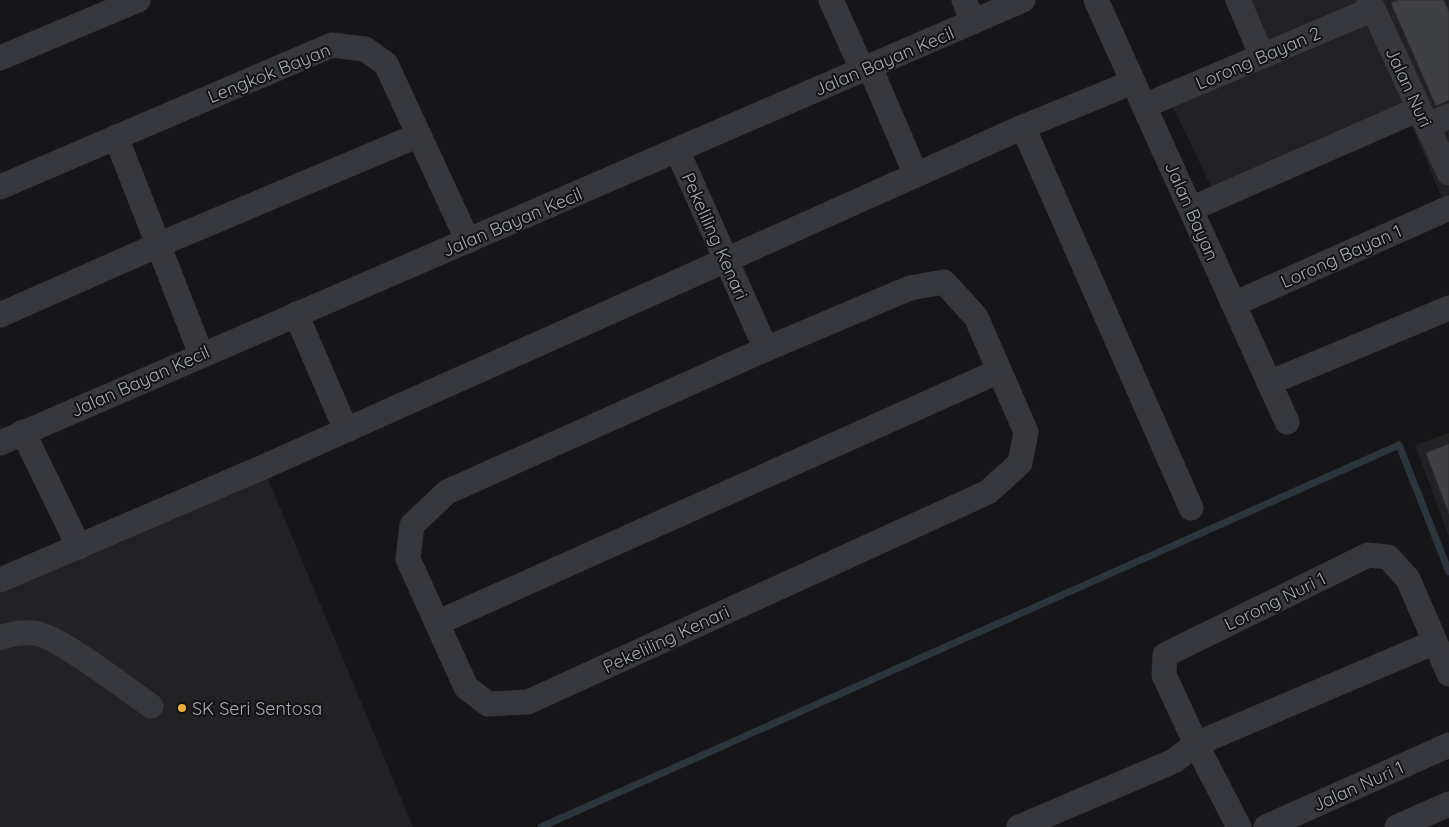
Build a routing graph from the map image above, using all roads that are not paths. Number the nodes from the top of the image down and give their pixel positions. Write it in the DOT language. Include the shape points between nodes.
graph roads {
  1 [pos="138,0"];
  2 [pos="831,0"];
  3 [pos="1023,0"];
  4 [pos="1096,0"];
  5 [pos="1238,0"];
  6 [pos="1370,4"];
  7 [pos="969,11"];
  8 [pos="1262,56"];
  9 [pos="0,58"];
  10 [pos="866,69"];
  11 [pos="1132,82"];
  12 [pos="1144,106"];
  13 [pos="1432,117"];
  14 [pos="1023,127"];
  15 [pos="419,135"];
  16 [pos="116,137"];
  17 [pos="677,150"];
  18 [pos="1449,173"];
  19 [pos="916,175"];
  20 [pos="0,187"];
  21 [pos="1449,208"];
  22 [pos="1191,209"];
  23 [pos="468,241"];
  24 [pos="158,245"];
  25 [pos="726,260"];
  26 [pos="1234,304"];
  27 [pos="1449,308"];
  28 [pos="296,314"];
  29 [pos="0,315"];
  30 [pos="766,349"];
  31 [pos="201,354"];
  32 [pos="999,371"];
  33 [pos="1269,383"];
  34 [pos="1287,422"];
  35 [pos="346,430"];
  36 [pos="23,432"];
  37 [pos="0,442"];
  38 [pos="1191,508"];
  39 [pos="79,547"];
  40 [pos="0,580"];
  41 [pos="437,623"];
  42 [pos="0,638"];
  43 [pos="1435,642"];
  44 [pos="1449,674"];
  45 [pos="151,706"];
  46 [pos="1196,744"];
  47 [pos="1449,745"];
  48 [pos="1449,804"];
  49 [pos="1019,827"];
  50 [pos="1239,827"];
  51 [pos="1266,827"];
  52 [pos="1397,827"];
  1 -- 9 [label="street"];
  2 -- 10 [label="street" via="854,54"];
  3 -- 7 [label="street, Jalan Bayan Kecil"];
  4 -- 11 [label="street, Jalan Bayan"];
  5 -- 8 [label="street"];
  6 -- 8 [label="street, Lorong Bayan 2"];
  6 -- 13 [label="street, Jalan Nuri"];
  7 -- 10 [label="street, Jalan Bayan Kecil"];
  8 -- 12 [label="street, Lorong Bayan 2"];
  10 -- 17 [label="street, Jalan Bayan Kecil"];
  10 -- 19 [label="street" via="874,77"];
  11 -- 12 [label="street, Jalan Bayan"];
  11 -- 14 [label="street"];
  12 -- 22 [label="street, Jalan Bayan"];
  13 -- 18 [label="street, Jalan Nuri"];
  13 -- 22 [label="street"];
  14 -- 19 [label="street"];
  14 -- 38 [label="street"];
  15 -- 16 [label="street, Lengkok Bayan" via="386,64 364,49 332,45"];
  15 -- 23 [label="street, Lengkok Bayan"];
  15 -- 24 [label="street"];
  16 -- 20 [label="street, Lengkok Bayan"];
  16 -- 24 [label="street"];
  17 -- 23 [label="street, Jalan Bayan Kecil"];
  17 -- 25 [label="street, Pekeliling Kenari"];
  19 -- 25 [label="street"];
  21 -- 26 [label="street, Lorong Bayan 1"];
  22 -- 26 [label="street, Jalan Bayan"];
  23 -- 28 [label="street, Jalan Bayan Kecil"];
  24 -- 29 [label="street"];
  24 -- 31 [label="street"];
  25 -- 30 [label="street, Pekeliling Kenari"];
  25 -- 35 [label="street"];
  26 -- 33 [label="street, Jalan Bayan"];
  27 -- 33 [label="street"];
  28 -- 31 [label="street, Jalan Bayan Kecil"];
  28 -- 35 [label="street"];
  30 -- 32 [label="street, Pekeliling Kenari" via="910,288 944,282 976,317"];
  30 -- 41 [label="street, Pekeliling Kenari" via="447,492 412,525 408,559"];
  31 -- 36 [label="street, Jalan Bayan Kecil"];
  32 -- 41 [label="street"];
  32 -- 41 [label="street, Pekeliling Kenari" via="1026,432 1020,463 988,492 528,702 488,704 466,687"];
  33 -- 34 [label="street, Jalan Bayan"];
  35 -- 39 [label="street"];
  36 -- 37 [label="street, Jalan Bayan Kecil"];
  36 -- 39 [label="street"];
  39 -- 40 [label="street"];
  42 -- 45 [label="street" via="36,632 72,651"];
  43 -- 44 [label="street"];
  43 -- 46 [label="street"];
  43 -- 46 [label="street, Lorong Nuri 1" via="1408,579 1388,557 1368,555 1165,655 1164,675"];
  46 -- 49 [label="street" via="1174,761"];
  46 -- 50 [label="street"];
  47 -- 51 [label="street, Jalan Nuri 1"];
  48 -- 52 [label="street"];
}
